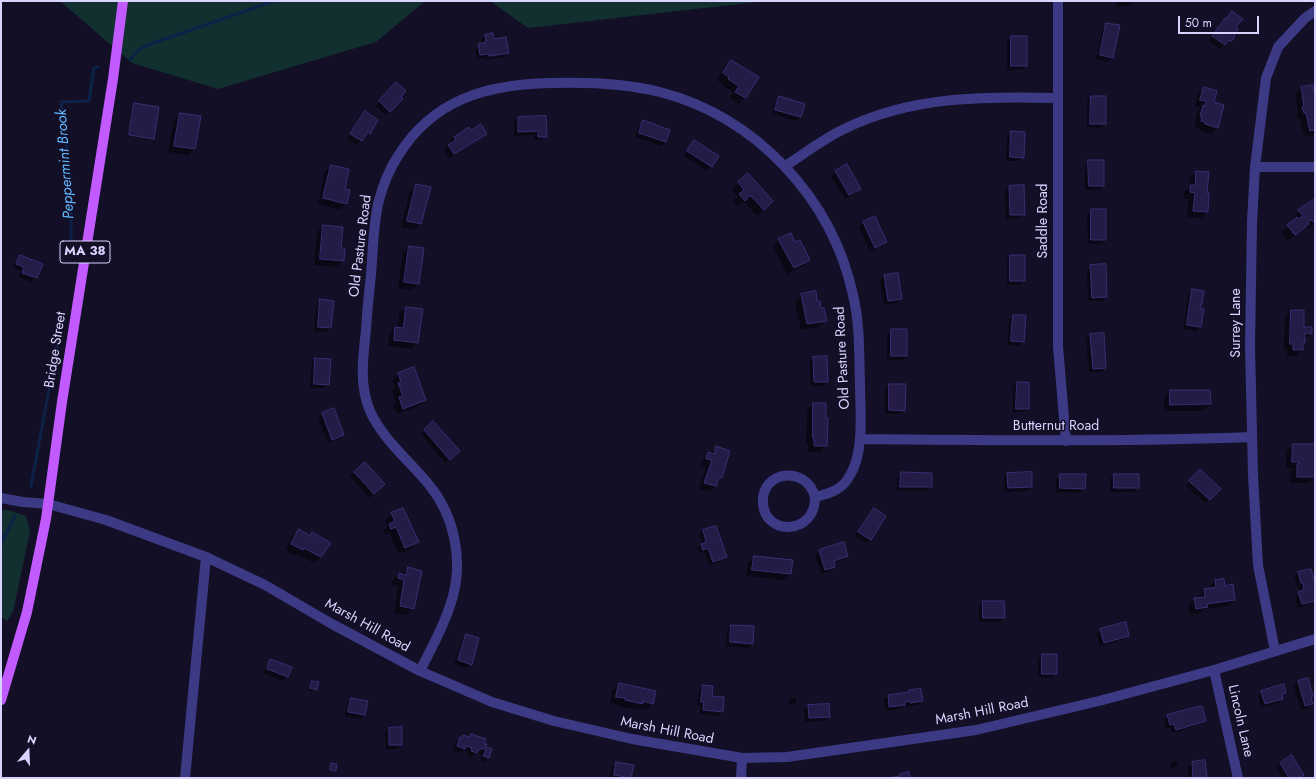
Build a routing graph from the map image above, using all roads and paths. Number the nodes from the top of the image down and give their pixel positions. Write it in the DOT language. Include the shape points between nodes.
graph roads {
  1 [pos="123,1"];
  2 [pos="1058,1"];
  3 [pos="1315,11"];
  4 [pos="1058,98"];
  5 [pos="785,166"];
  6 [pos="1255,167"];
  7 [pos="1315,167"];
  8 [pos="1252,437"];
  9 [pos="860,439"];
  10 [pos="1066,441"];
  11 [pos="815,497"];
  12 [pos="1,498"];
  13 [pos="48,504"];
  14 [pos="206,557"];
  15 [pos="1315,639"];
  16 [pos="1275,651"];
  17 [pos="1214,670"];
  18 [pos="420,671"];
  19 [pos="1,700"];
  20 [pos="742,758"];
  21 [pos="185,778"];
  22 [pos="741,778"];
  23 [pos="1238,778"];
  1 -- 13 [label="main road, Bridge Street / MA 38"];
  2 -- 4 [label="street, Saddle Road"];
  3 -- 6 [label="street, Surrey Lane" via="1278,48 1266,78"];
  4 -- 5 [label="street" via="976,98 927,103 881,114 844,129"];
  4 -- 10 [label="street, Saddle Road" via="1058,347"];
  5 -- 9 [label="street, Old Pasture Road" via="825,220 839,248 851,283 859,337"];
  5 -- 18 [label="street, Old Pasture Road" via="739,128 702,107 661,92 584,82 515,85 475,93 431,118 407,142 390,171 379,203 363,372 369,409 375,420 431,487 453,532 457,579 446,617"];
  6 -- 7 [label="street"];
  6 -- 8 [label="street, Surrey Lane" via="1250,331"];
  8 -- 10 [label="street, Butternut Road"];
  8 -- 16 [label="street, Surrey Lane" via="1258,566"];
  9 -- 10 [label="street, Butternut Road"];
  9 -- 11 [label="street, Old Pasture Road" via="856,462 848,479 834,491"];
  11 -- 11 [label="street" via="806,481 788,475 771,482 764,493 763,505 772,521 783,527 796,526 811,515"];
  12 -- 13 [label="street, Marsh Hill Road"];
  13 -- 14 [label="street, Marsh Hill Road" via="106,520"];
  13 -- 19 [label="main road, Bridge Street / MA 38" via="27,612"];
  14 -- 18 [label="street, Marsh Hill Road" via="265,585"];
  14 -- 21 [label="street"];
  15 -- 16 [label="street, Marsh Hill Road"];
  16 -- 17 [label="street, Marsh Hill Road"];
  17 -- 20 [label="street, Marsh Hill Road" via="976,730 787,757"];
  17 -- 23 [label="street, Lincoln Lane"];
  18 -- 20 [label="street, Marsh Hill Road" via="492,702 554,721 632,739"];
  20 -- 22 [label="street"];
}
